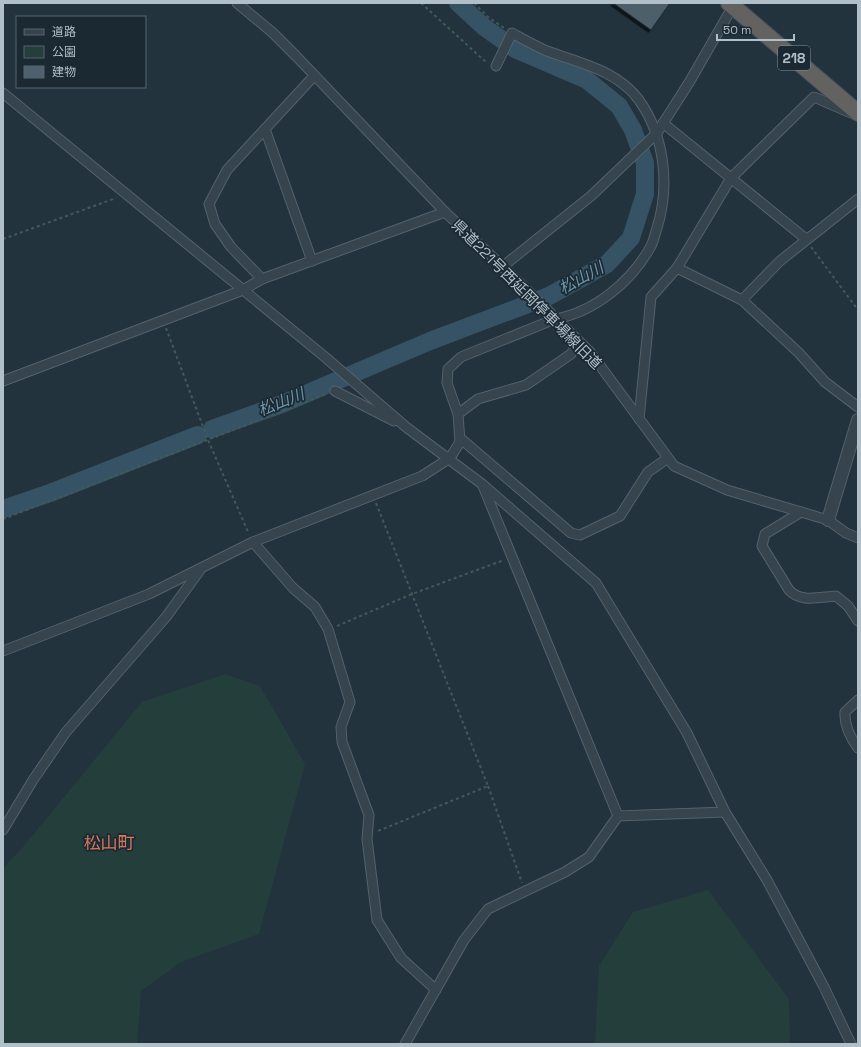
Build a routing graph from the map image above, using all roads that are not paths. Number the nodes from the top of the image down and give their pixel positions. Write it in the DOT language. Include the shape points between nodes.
graph roads {
  1 [pos="237,3"];
  2 [pos="731,4"];
  3 [pos="496,66"];
  4 [pos="314,76"];
  5 [pos="3,93"];
  6 [pos="858,115"];
  7 [pos="663,123"];
  8 [pos="265,130"];
  9 [pos="656,133"];
  10 [pos="731,178"];
  11 [pos="858,199"];
  12 [pos="445,212"];
  13 [pos="806,239"];
  14 [pos="312,261"];
  15 [pos="502,267"];
  16 [pos="677,268"];
  17 [pos="262,279"];
  18 [pos="243,290"];
  19 [pos="742,300"];
  20 [pos="555,319"];
  21 [pos="579,342"];
  22 [pos="3,381"];
  23 [pos="335,391"];
  24 [pos="858,407"];
  25 [pos="458,414"];
  26 [pos="639,419"];
  27 [pos="858,420"];
  28 [pos="406,427"];
  29 [pos="460,438"];
  30 [pos="450,458"];
  31 [pos="668,458"];
  32 [pos="482,484"];
  33 [pos="801,512"];
  34 [pos="828,520"];
  35 [pos="858,538"];
  36 [pos="253,542"];
  37 [pos="201,568"];
  38 [pos="858,621"];
  39 [pos="3,651"];
  40 [pos="858,700"];
  41 [pos="858,748"];
  42 [pos="725,812"];
  43 [pos="618,816"];
  44 [pos="3,830"];
  45 [pos="436,990"];
  46 [pos="405,1044"];
  47 [pos="852,1044"];
  1 -- 4 [label="street, 県道221号西延岡停車場線旧道" via="273,33"];
  2 -- 6 [label="highway, 218"];
  2 -- 7 [label="street" via="690,81"];
  3 -- 9 [label="street" via="512,33 546,50 582,62 617,79 639,100"];
  4 -- 8 [label="street"];
  4 -- 12 [label="street, 県道221号西延岡停車場線旧道"];
  5 -- 18 [label="street"];
  6 -- 10 [label="street" via="814,97"];
  7 -- 9 [label="street"];
  7 -- 10 [label="street"];
  8 -- 14 [label="street"];
  8 -- 17 [label="street" via="227,170 208,204 214,224 231,247"];
  9 -- 15 [label="street" via="591,196"];
  9 -- 20 [label="street" via="664,171 661,213 651,245 631,273 607,297 570,316"];
  10 -- 13 [label="street"];
  10 -- 16 [label="street"];
  11 -- 13 [label="street"];
  12 -- 14 [label="street"];
  12 -- 15 [label="street, 県道221号西延岡停車場線旧道"];
  13 -- 19 [label="street" via="780,261"];
  14 -- 17 [label="street"];
  15 -- 20 [label="street, 県道221号西延岡停車場線旧道"];
  16 -- 19 [label="street"];
  16 -- 26 [label="street" via="651,297"];
  17 -- 18 [label="street"];
  18 -- 22 [label="street"];
  18 -- 28 [label="street"];
  19 -- 24 [label="street" via="799,353 825,382"];
  20 -- 21 [label="street, 県道221号西延岡停車場線旧道"];
  20 -- 25 [label="street" via="461,357 448,369 447,383"];
  21 -- 25 [label="street" via="571,354 526,385 478,399"];
  21 -- 26 [label="street, 県道221号西延岡停車場線旧道" via="590,352"];
  23 -- 28 [label="street"];
  25 -- 29 [label="street"];
  26 -- 31 [label="street, 県道221号西延岡停車場線旧道"];
  27 -- 34 [label="street"];
  28 -- 30 [label="street"];
  29 -- 30 [label="street"];
  29 -- 31 [label="street" via="571,532 580,535 620,516 648,472"];
  30 -- 32 [label="street"];
  30 -- 36 [label="street" via="422,476"];
  31 -- 33 [label="street, 県道221号西延岡停車場線旧道" via="674,466 727,490"];
  32 -- 42 [label="street" via="596,583 687,733"];
  32 -- 43 [label="street"];
  33 -- 34 [label="street, 県道221号西延岡停車場線旧道"];
  33 -- 38 [label="street" via="765,534 762,546 795,596 803,599 836,596 848,606"];
  34 -- 35 [label="street, 県道221号西延岡停車場線旧道"];
  36 -- 37 [label="street"];
  36 -- 45 [label="street" via="293,588 315,607 328,629 350,702 341,727 342,742 369,815 367,835 370,875 377,920 401,958"];
  37 -- 39 [label="street" via="149,594"];
  37 -- 44 [label="street" via="166,617 66,732"];
  40 -- 41 [label="street" via="845,712 844,720"];
  42 -- 43 [label="street"];
  42 -- 47 [label="street" via="767,880"];
  43 -- 45 [label="street" via="589,857 565,872 488,909 464,940"];
  45 -- 46 [label="street"];
}
